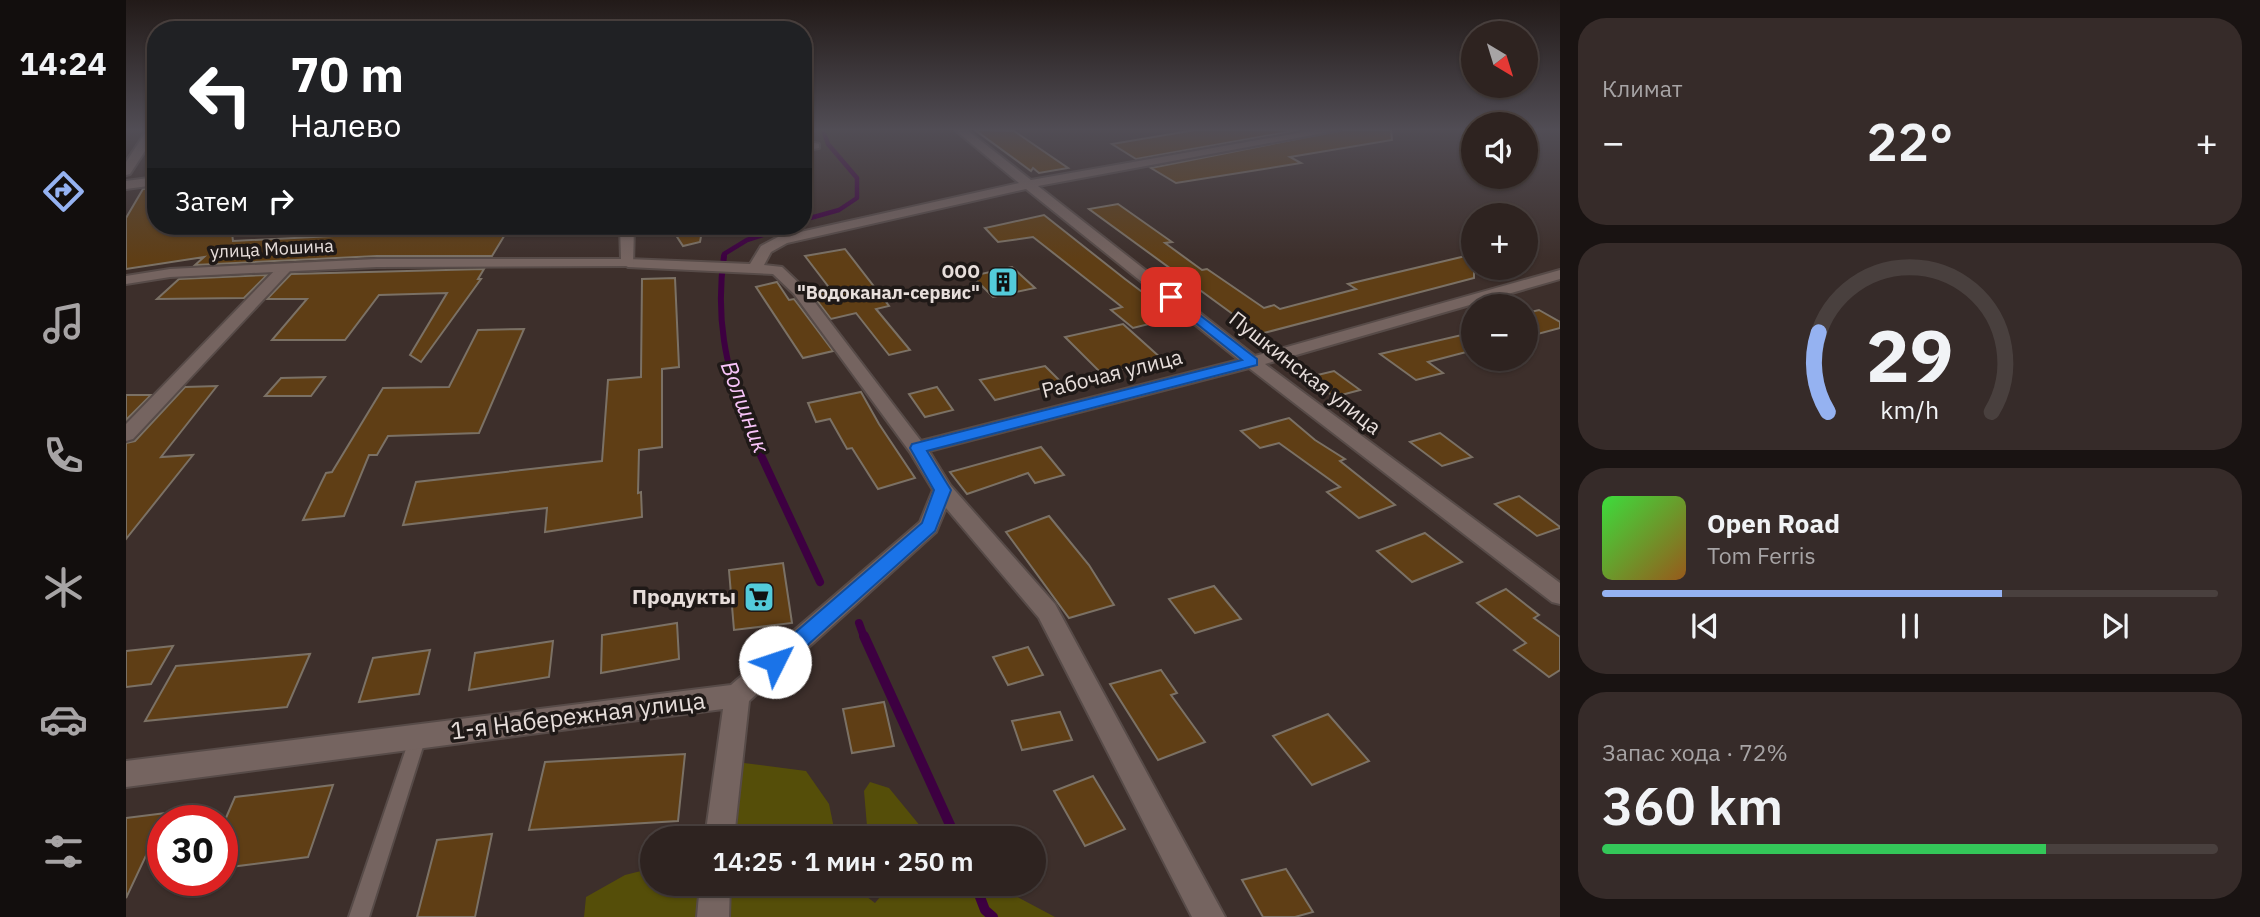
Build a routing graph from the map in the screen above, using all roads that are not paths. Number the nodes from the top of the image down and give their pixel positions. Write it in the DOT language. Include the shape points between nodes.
graph roads {
  1 [pos="1016,173"];
  2 [pos="1094,173"];
  3 [pos="147,182"];
  4 [pos="1031,184"];
  5 [pos="126,185"];
  6 [pos="812,233"];
  7 [pos="627,235"];
  8 [pos="805,235"];
  9 [pos="628,263"];
  10 [pos="756,267"];
  11 [pos="285,268"];
  12 [pos="1560,274"];
  13 [pos="126,280"];
  14 [pos="1252,362"];
  15 [pos="126,435"];
  16 [pos="918,448"];
  17 [pos="943,490"];
  18 [pos="1560,595"];
  19 [pos="737,696"];
  20 [pos="418,737"];
  21 [pos="126,774"];
  22 [pos="721,826"];
  23 [pos="714,896"];
  24 [pos="359,917"];
  25 [pos="713,917"];
  26 [pos="1209,917"];
  1 -- 4 [label="street, Пушкинская улица"];
  2 -- 4 [label="street"];
  3 -- 5 [label="street"];
  4 -- 6 [label="street"];
  4 -- 14 [label="street, Пушкинская улица"];
  7 -- 9 [label="street"];
  8 -- 10 [label="street" via="766,249"];
  9 -- 10 [label="street, улица Мошина"];
  9 -- 11 [label="street, улица Мошина" via="377,263"];
  10 -- 16 [label="street, улица Мошина" via="777,270 800,291"];
  11 -- 13 [label="street, улица Мошина" via="170,273"];
  11 -- 15 [label="street"];
  12 -- 14 [label="street, Рабочая улица"];
  14 -- 16 [label="street, Рабочая улица"];
  14 -- 18 [label="street, Пушкинская улица"];
  16 -- 17 [label="street, улица Мошина"];
  17 -- 19 [label="street" via="929,526"];
  17 -- 26 [label="street, улица Мошина" via="1047,611"];
  19 -- 20 [label="street, 1-я Набережная улица"];
  19 -- 22 [label="street"];
  20 -- 21 [label="street, 1-я Набережная улица"];
  20 -- 24 [label="lane"];
  23 -- 25 [label="street"];
}
